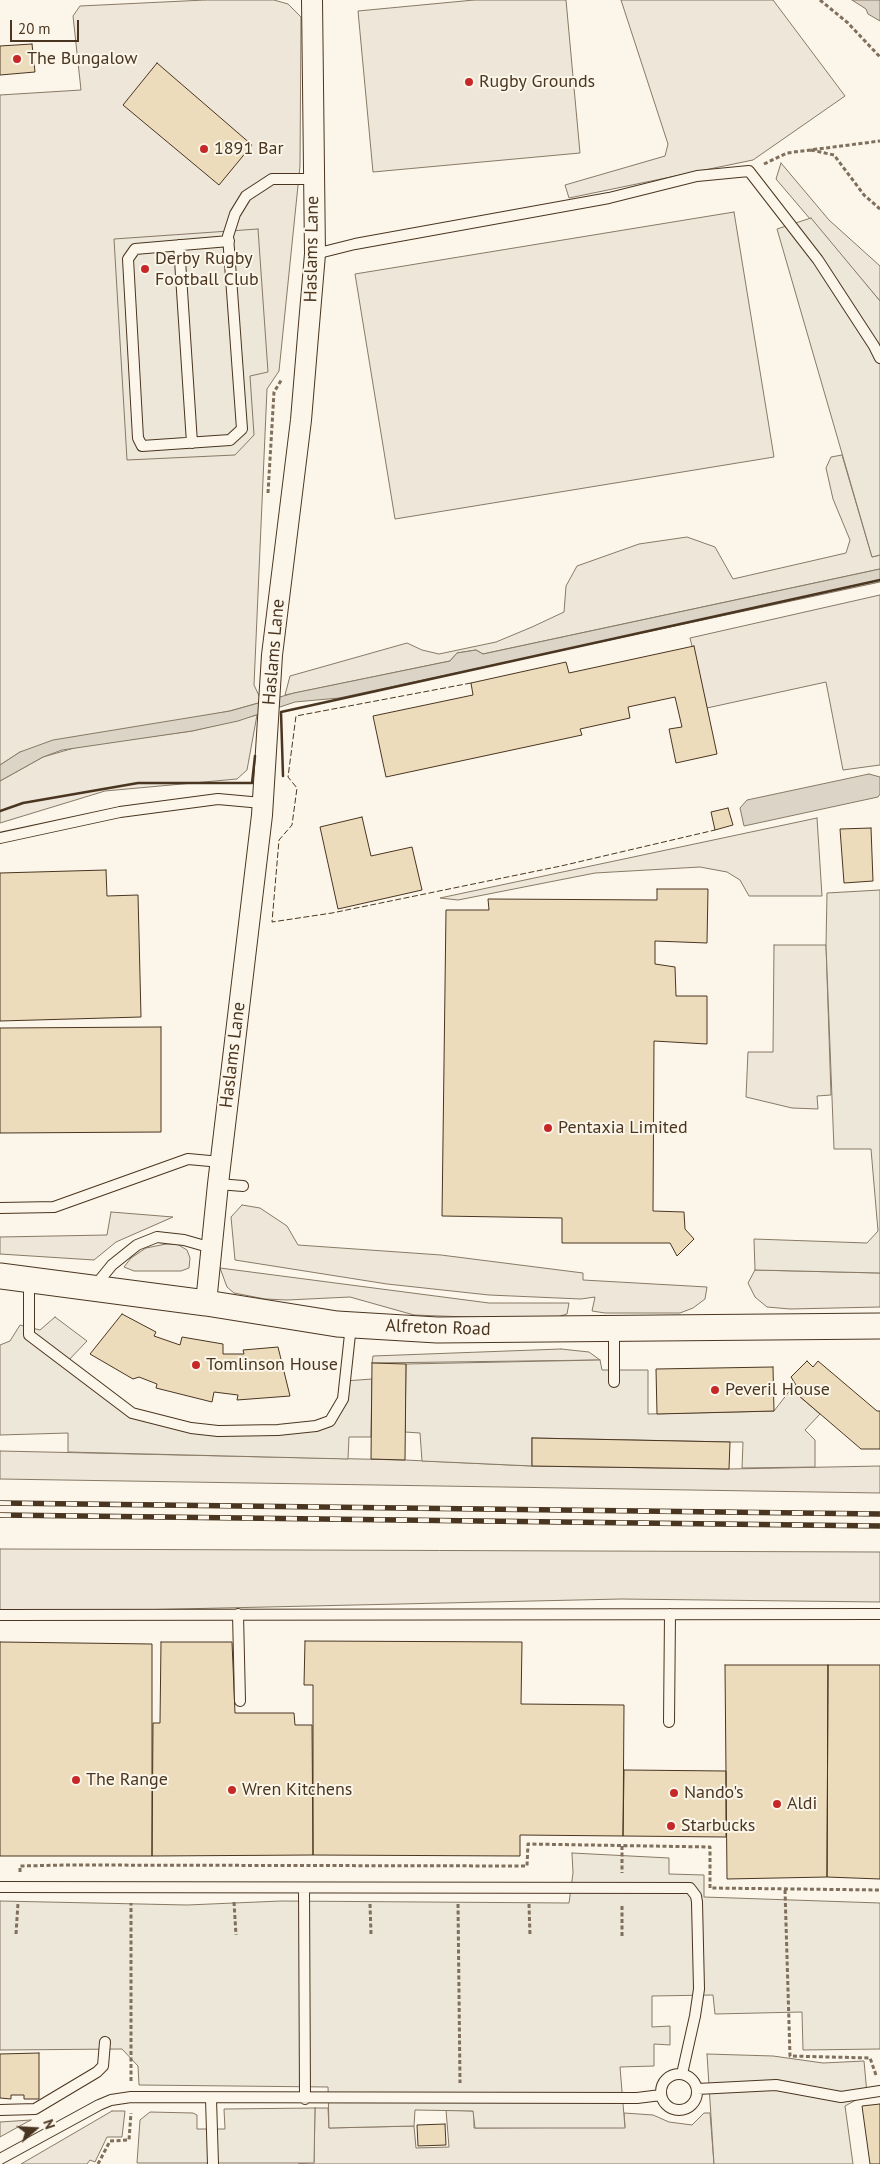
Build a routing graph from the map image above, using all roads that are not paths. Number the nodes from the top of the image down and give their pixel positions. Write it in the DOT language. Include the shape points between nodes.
graph roads {
  1 [pos="312,0"];
  2 [pos="313,179"];
  3 [pos="228,241"];
  4 [pos="179,245"];
  5 [pos="315,254"];
  6 [pos="880,358"];
  7 [pos="192,443"];
  8 [pos="262,803"];
  9 [pos="0,838"];
  10 [pos="221,1162"];
  11 [pos="218,1184"];
  12 [pos="243,1186"];
  13 [pos="0,1208"];
  14 [pos="212,1248"];
  15 [pos="0,1276"];
  16 [pos="29,1279"];
  17 [pos="93,1287"];
  18 [pos="206,1303"];
  19 [pos="351,1325"];
  20 [pos="880,1326"];
  21 [pos="614,1328"];
  22 [pos="614,1382"];
  23 [pos="238,1614"];
  24 [pos="670,1614"];
  25 [pos="880,1614"];
  26 [pos="0,1615"];
  27 [pos="240,1701"];
  28 [pos="669,1722"];
  29 [pos="0,1887"];
  30 [pos="304,1888"];
  31 [pos="105,2042"];
  32 [pos="682,2074"];
  33 [pos="879,2086"];
  34 [pos="697,2089"];
  35 [pos="661,2096"];
  36 [pos="211,2099"];
  37 [pos="305,2099"];
  38 [pos="0,2110"];
  39 [pos="0,2159"];
  40 [pos="213,2164"];
  1 -- 2 [label="street, Haslams Lane"];
  2 -- 3 [label="lane" via="272,179 246,196 235,214"];
  2 -- 5 [label="street, Haslams Lane"];
  3 -- 4 [label="lane"];
  3 -- 7 [label="lane" via="242,429 230,440"];
  4 -- 7 [label="lane"];
  4 -- 7 [label="lane" via="135,249 128,259 138,438 142,446"];
  5 -- 6 [label="lane" via="609,198 698,176 749,171 818,260"];
  5 -- 8 [label="street, Haslams Lane" via="301,420 272,655"];
  8 -- 9 [label="lane" via="218,798 120,812"];
  8 -- 10 [label="street, Haslams Lane"];
  10 -- 11 [label="street, Haslams Lane"];
  10 -- 13 [label="lane" via="188,1158 54,1208"];
  11 -- 12 [label="lane"];
  11 -- 14 [label="street, Haslams Lane"];
  14 -- 17 [label="lane" via="157,1237 131,1250 112,1265"];
  14 -- 18 [label="street, Haslams Lane"];
  15 -- 16 [label="street, Alfreton Road"];
  16 -- 17 [label="street, Alfreton Road"];
  16 -- 19 [label="lane" via="29,1336 132,1413 191,1428 278,1430 316,1426 330,1421 343,1399"];
  17 -- 18 [label="street, Alfreton Road"];
  18 -- 19 [label="street, Alfreton Road"];
  19 -- 21 [label="street, Alfreton Road" via="437,1330"];
  20 -- 21 [label="street, Alfreton Road"];
  21 -- 22 [label="lane"];
  23 -- 24 [label="lane"];
  23 -- 26 [label="lane"];
  23 -- 27 [label="lane"];
  24 -- 25 [label="lane"];
  24 -- 28 [label="lane"];
  29 -- 30 [label="lane"];
  30 -- 32 [label="lane" via="690,1888 694,1892 698,1913 698,1989 696,2016"];
  30 -- 37 [label="lane"];
  31 -- 38 [label="lane" via="103,2066 96,2072 35,2110"];
  32 -- 34 [label="lane" via="692,2079"];
  32 -- 35 [label="lane" via="672,2075 664,2081"];
  33 -- 34 [label="lane" via="841,2097 776,2085"];
  34 -- 35 [label="lane" via="695,2101 685,2109 673,2109"];
  35 -- 37 [label="lane"];
  36 -- 37 [label="lane"];
  36 -- 39 [label="lane" via="131,2097 111,2100"];
  36 -- 40 [label="lane"];
}
